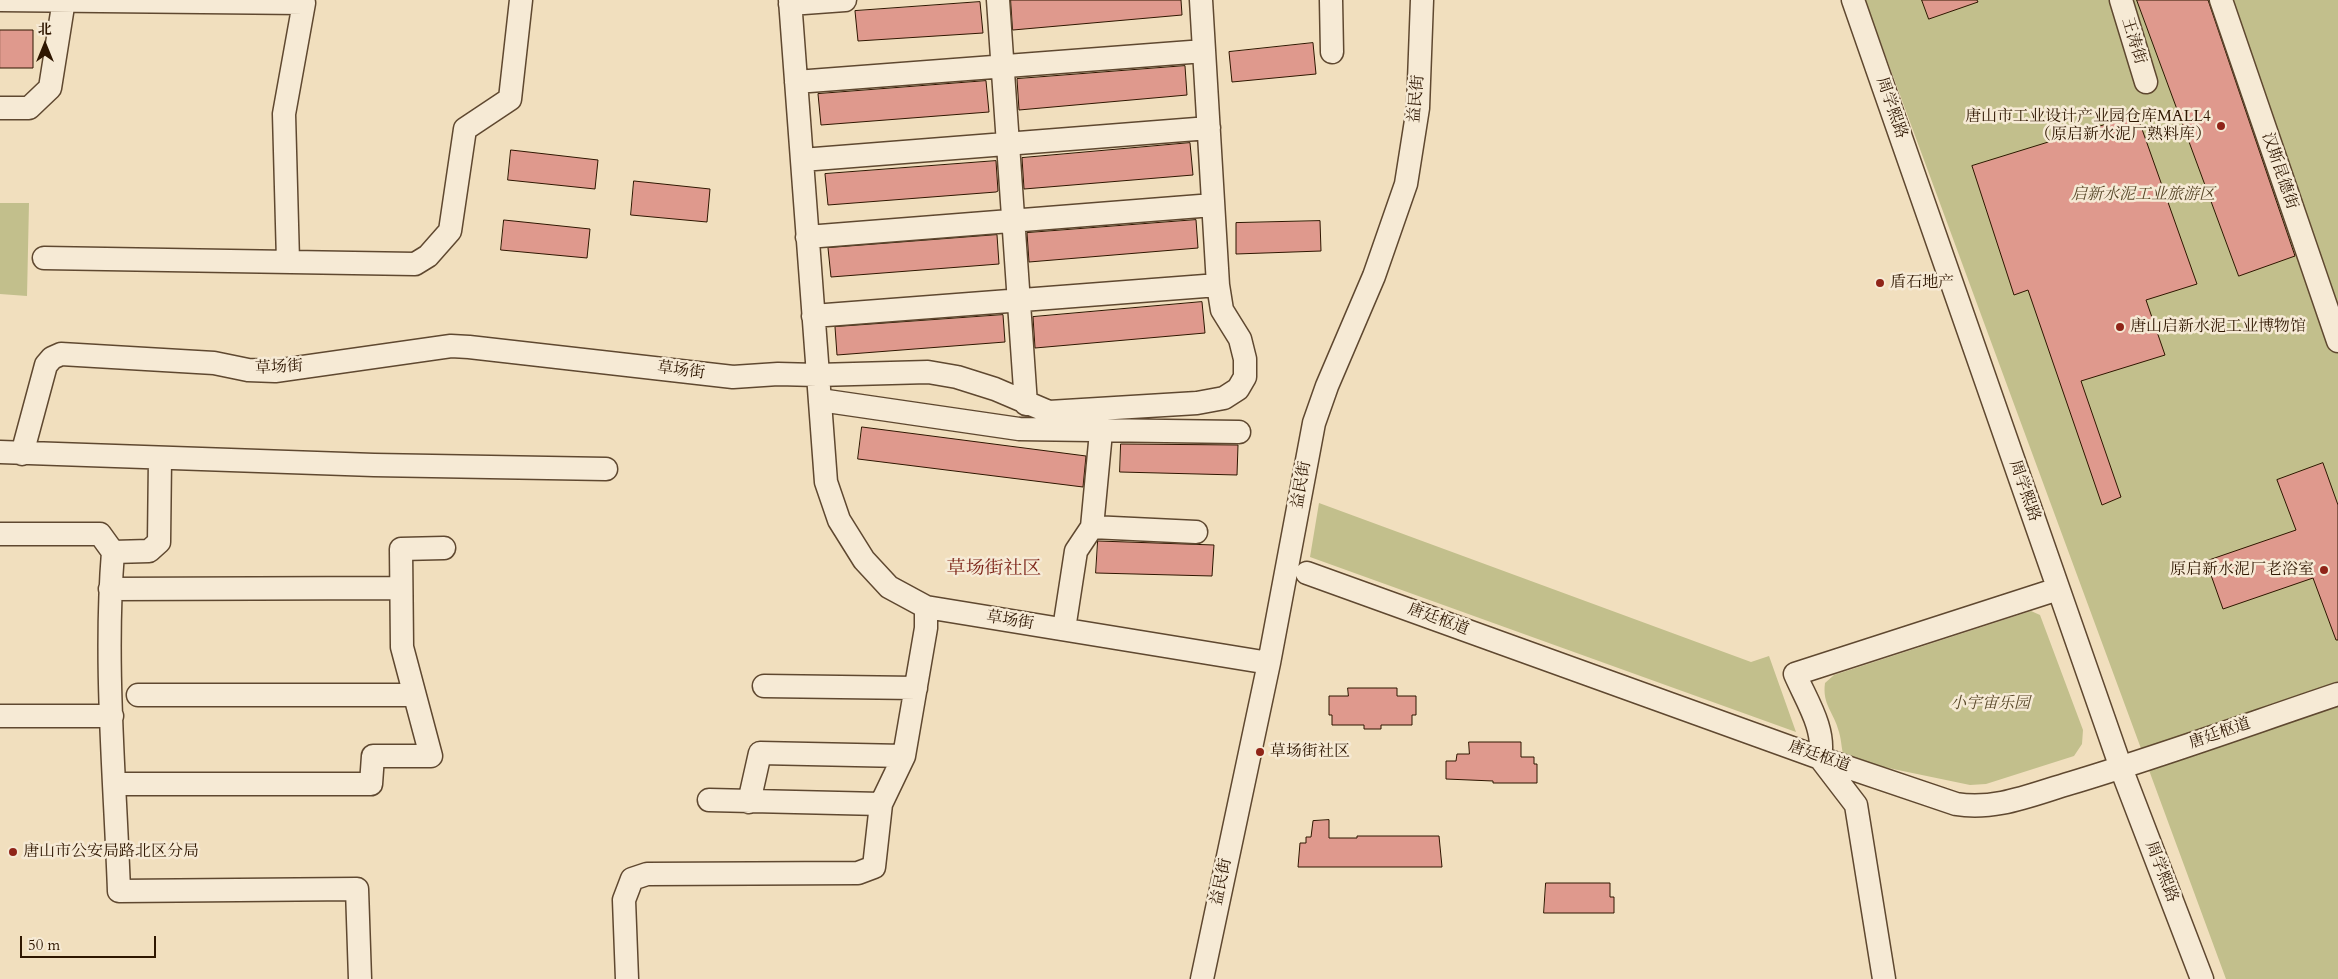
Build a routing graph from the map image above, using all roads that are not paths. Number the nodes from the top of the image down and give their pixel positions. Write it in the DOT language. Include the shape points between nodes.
graph roads {
  1 [pos="0,0"];
  2 [pos="64,0"];
  3 [pos="521,0"];
  4 [pos="846,0"];
  5 [pos="998,0"];
  6 [pos="1201,0"];
  7 [pos="1331,0"];
  8 [pos="1422,0"];
  9 [pos="1854,0"];
  10 [pos="2121,0"];
  11 [pos="2221,0"];
  12 [pos="168,1"];
  13 [pos="790,2"];
  14 [pos="1204,51"];
  15 [pos="1332,52"];
  16 [pos="1002,66"];
  17 [pos="796,82"];
  18 [pos="2146,82"];
  19 [pos="0,108"];
  20 [pos="1209,128"];
  21 [pos="1008,144"];
  22 [pos="802,160"];
  23 [pos="1213,205"];
  24 [pos="1014,221"];
  25 [pos="808,237"];
  26 [pos="44,258"];
  27 [pos="288,261"];
  28 [pos="1218,285"];
  29 [pos="1019,301"];
  30 [pos="813,316"];
  31 [pos="2338,341"];
  32 [pos="817,375"];
  33 [pos="820,400"];
  34 [pos="1026,404"];
  35 [pos="1101,432"];
  36 [pos="1239,432"];
  37 [pos="11,453"];
  38 [pos="160,459"];
  39 [pos="606,469"];
  40 [pos="1092,528"];
  41 [pos="1196,532"];
  42 [pos="0,534"];
  43 [pos="444,548"];
  44 [pos="113,552"];
  45 [pos="1307,573"];
  46 [pos="110,588"];
  47 [pos="401,588"];
  48 [pos="2058,589"];
  49 [pos="926,607"];
  50 [pos="1064,629"];
  51 [pos="1270,663"];
  52 [pos="764,686"];
  53 [pos="916,688"];
  54 [pos="2338,694"];
  55 [pos="138,695"];
  56 [pos="414,695"];
  57 [pos="0,716"];
  58 [pos="112,716"];
  59 [pos="904,756"];
  60 [pos="1820,758"];
  61 [pos="2121,768"];
  62 [pos="115,784"];
  63 [pos="709,800"];
  64 [pos="749,802"];
  65 [pos="881,804"];
  66 [pos="360,979"];
  67 [pos="627,979"];
  68 [pos="1202,979"];
  69 [pos="1884,979"];
  70 [pos="2202,979"];
  1 -- 2 [label="street"];
  2 -- 12 [label="street"];
  2 -- 19 [label="street" via="50,88 29,108"];
  3 -- 27 [label="street" via="510,99 466,129 450,230 428,256 415,264"];
  4 -- 13 [label="street"];
  5 -- 16 [label="street"];
  6 -- 14 [label="street"];
  7 -- 15 [label="street"];
  8 -- 51 [label="street, 益民街" via="1418,108 1406,184 1374,276 1314,423"];
  9 -- 48 [label="street, 周学熙路"];
  10 -- 18 [label="street, 王涛街"];
  11 -- 31 [label="street, 汉斯昆德街"];
  12 -- 27 [label="street" via="304,3 284,114"];
  13 -- 17 [label="street"];
  14 -- 16 [label="street"];
  14 -- 20 [label="street"];
  16 -- 17 [label="street"];
  16 -- 21 [label="street"];
  17 -- 22 [label="street"];
  20 -- 21 [label="street"];
  20 -- 23 [label="street"];
  21 -- 22 [label="street"];
  21 -- 24 [label="street"];
  22 -- 25 [label="street"];
  23 -- 24 [label="street"];
  23 -- 28 [label="street"];
  24 -- 25 [label="street"];
  24 -- 29 [label="street"];
  25 -- 30 [label="street"];
  26 -- 27 [label="street"];
  28 -- 29 [label="street"];
  28 -- 34 [label="street" via="1222,310 1240,339 1245,359 1245,377 1238,389 1224,398 1197,403 1048,412"];
  29 -- 30 [label="street"];
  29 -- 34 [label="street"];
  30 -- 32 [label="street"];
  32 -- 33 [label="street, 草场街"];
  32 -- 34 [label="street" via="928,372 995,389"];
  32 -- 37 [label="street, 草场街" via="733,378 451,346 275,371 248,370 214,363 62,354 46,365"];
  33 -- 35 [label="street" via="1019,430"];
  33 -- 49 [label="street, 草场街" via="826,482 839,520 864,560 889,587"];
  35 -- 36 [label="street"];
  35 -- 40 [label="street"];
  37 -- 38 [label="street"];
  38 -- 39 [label="street"];
  38 -- 44 [label="street" via="159,542 149,551"];
  40 -- 41 [label="street"];
  40 -- 50 [label="street" via="1076,551"];
  42 -- 44 [label="street" via="100,534"];
  43 -- 47 [label="street" via="401,549"];
  44 -- 46 [label="street"];
  45 -- 60 [label="street, 唐廷枢道"];
  46 -- 47 [label="street"];
  46 -- 58 [label="street"];
  47 -- 56 [label="street" via="402,647"];
  48 -- 60 [label="street" via="1795,674 1820,731 1823,744"];
  48 -- 61 [label="street, 周学熙路"];
  49 -- 50 [label="street, 草场街"];
  49 -- 53 [label="street" via="926,628"];
  50 -- 51 [label="street, 草场街"];
  51 -- 68 [label="street, 益民街"];
  52 -- 53 [label="street"];
  53 -- 59 [label="street"];
  54 -- 61 [label="street, 唐廷枢道"];
  55 -- 56 [label="street"];
  56 -- 62 [label="street" via="431,756 373,756 371,784"];
  57 -- 58 [label="street"];
  58 -- 62 [label="street"];
  59 -- 64 [label="street" via="760,753"];
  59 -- 65 [label="street"];
  60 -- 61 [label="street, 唐廷枢道" via="1972,807 1997,804"];
  60 -- 69 [label="street" via="1856,805"];
  61 -- 70 [label="street, 周学熙路"];
  62 -- 66 [label="street" via="119,891 358,889"];
  63 -- 64 [label="street"];
  64 -- 65 [label="street"];
  65 -- 67 [label="street" via="874,867 858,873 647,874 632,879 624,900"];
}
